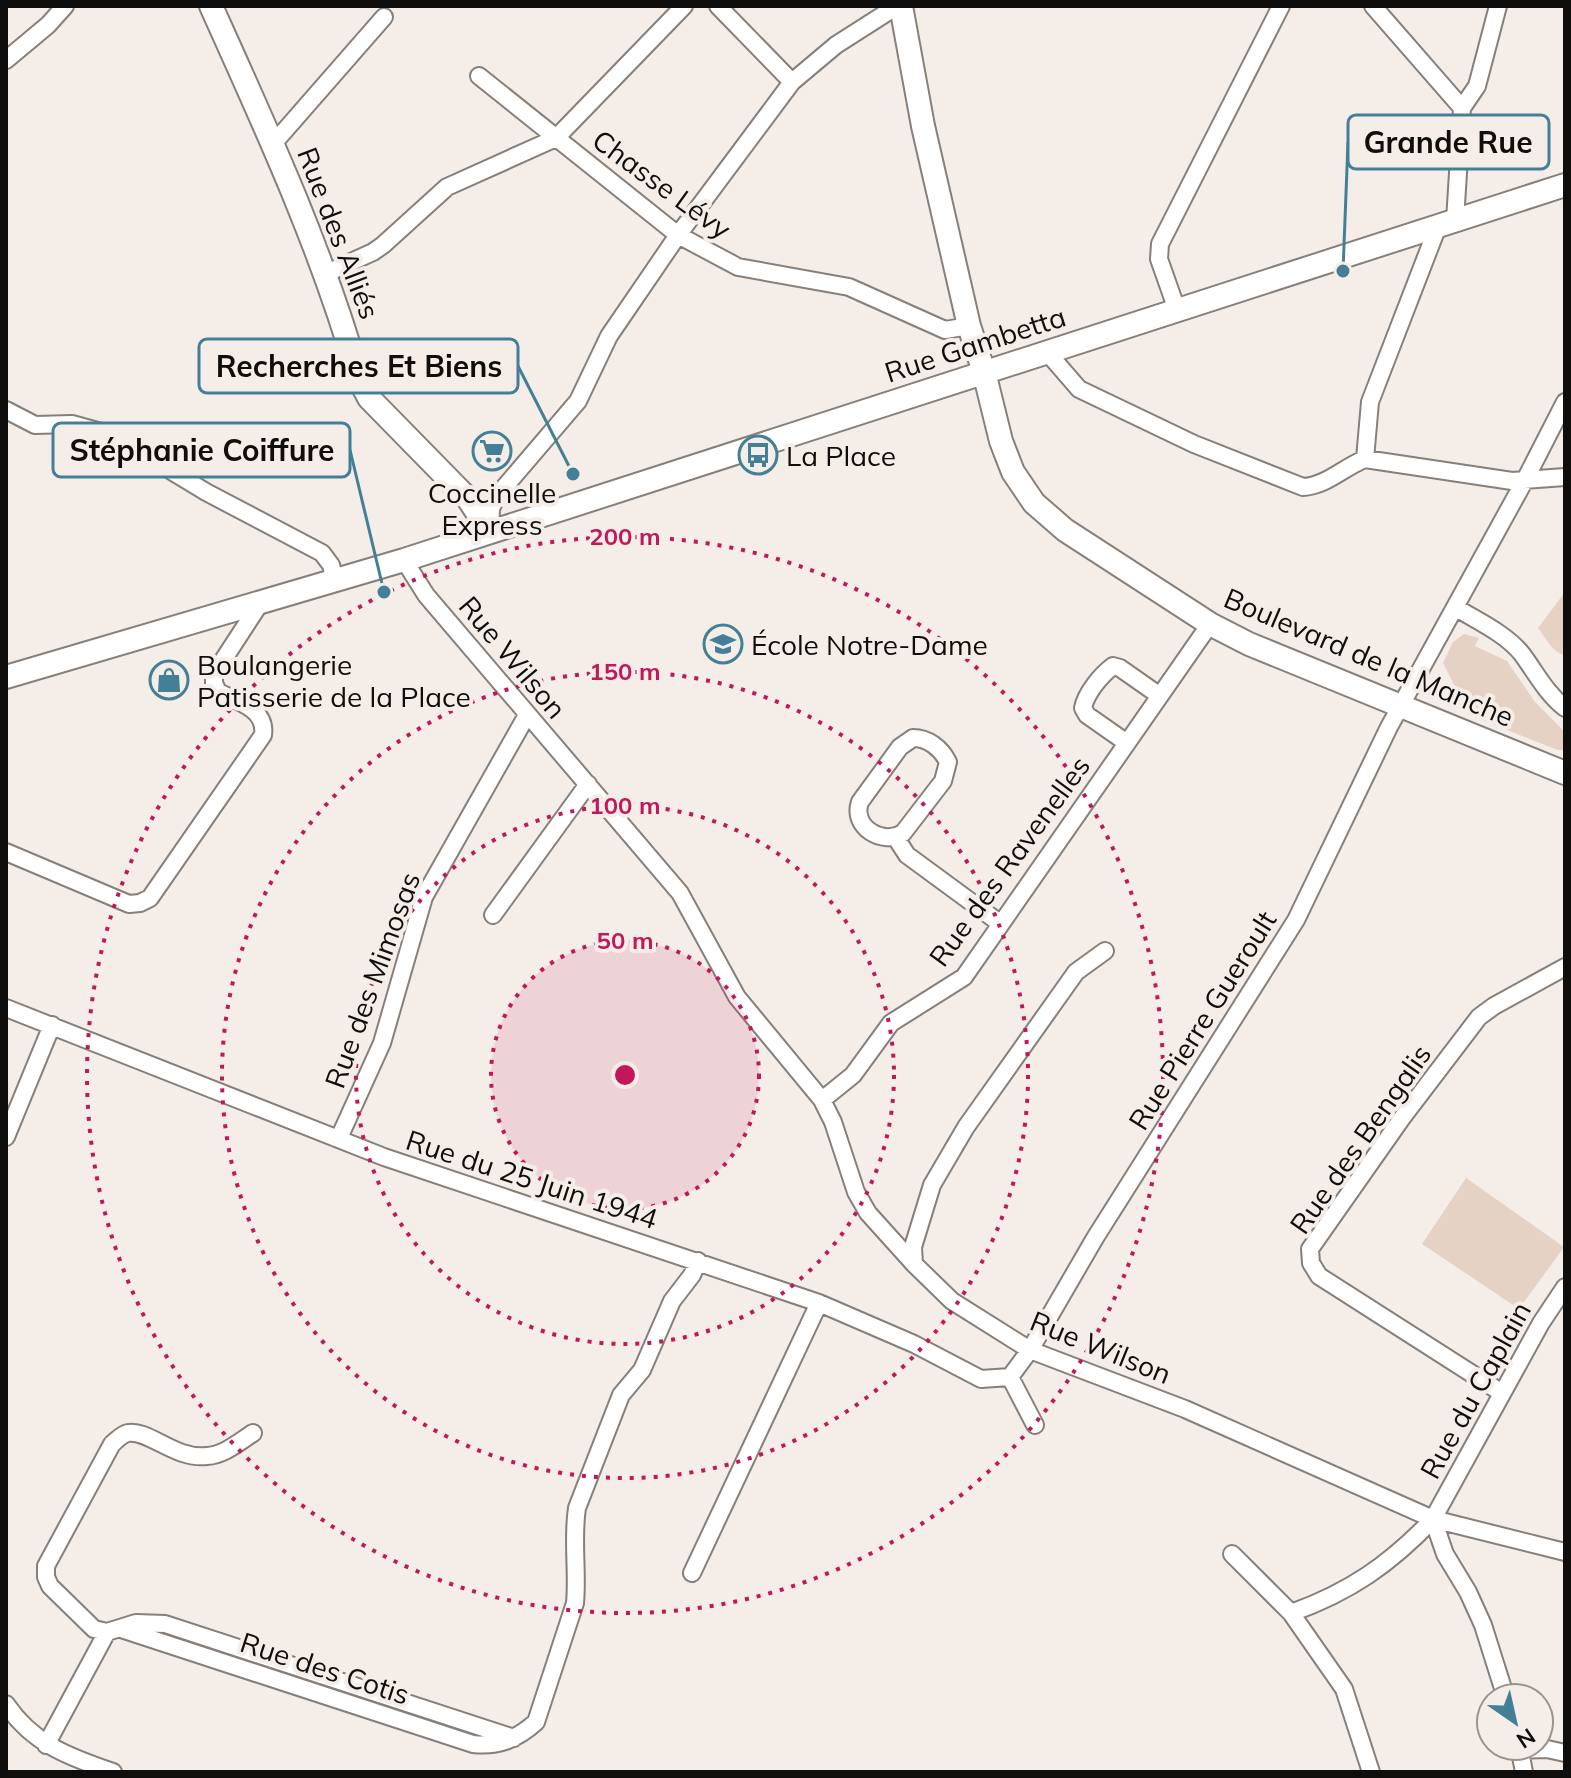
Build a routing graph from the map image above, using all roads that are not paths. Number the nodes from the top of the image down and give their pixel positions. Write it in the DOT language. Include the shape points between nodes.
graph roads {
  1 [pos="65,6"];
  2 [pos="211,6"];
  3 [pos="684,6"];
  4 [pos="718,6"];
  5 [pos="899,6"];
  6 [pos="1281,6"];
  7 [pos="1373,6"];
  8 [pos="1498,6"];
  9 [pos="384,17"];
  10 [pos="6,60"];
  11 [pos="479,76"];
  12 [pos="792,82"];
  13 [pos="1462,108"];
  14 [pos="556,138"];
  15 [pos="273,144"];
  16 [pos="1565,185"];
  17 [pos="1446,224"];
  18 [pos="678,235"];
  19 [pos="327,273"];
  20 [pos="1177,310"];
  21 [pos="969,326"];
  22 [pos="1047,352"];
  23 [pos="984,372"];
  24 [pos="1565,402"];
  25 [pos="6,410"];
  26 [pos="1365,459"];
  27 [pos="1565,477"];
  28 [pos="1525,480"];
  29 [pos="490,532"];
  30 [pos="404,560"];
  31 [pos="335,581"];
  32 [pos="261,602"];
  33 [pos="1455,607"];
  34 [pos="1210,624"];
  35 [pos="6,677"];
  36 [pos="1160,696"];
  37 [pos="1400,707"];
  38 [pos="1565,708"];
  39 [pos="527,715"];
  40 [pos="1127,743"];
  41 [pos="1565,773"];
  42 [pos="588,784"];
  43 [pos="896,838"];
  44 [pos="6,852"];
  45 [pos="493,915"];
  46 [pos="1001,924"];
  47 [pos="1105,951"];
  48 [pos="1565,967"];
  49 [pos="6,1008"];
  50 [pos="52,1025"];
  51 [pos="822,1100"];
  52 [pos="6,1137"];
  53 [pos="339,1138"];
  54 [pos="919,1220"];
  55 [pos="882,1230"];
  56 [pos="698,1261"];
  57 [pos="914,1264"];
  58 [pos="1565,1287"];
  59 [pos="819,1303"];
  60 [pos="1030,1350"];
  61 [pos="1010,1377"];
  62 [pos="1502,1393"];
  63 [pos="1035,1425"];
  64 [pos="253,1433"];
  65 [pos="1433,1519"];
  66 [pos="1565,1552"];
  67 [pos="1232,1554"];
  68 [pos="692,1573"];
  69 [pos="1291,1613"];
  70 [pos="114,1630"];
  71 [pos="1501,1682"];
  72 [pos="6,1704"];
  73 [pos="46,1745"];
  74 [pos="113,1772"];
  75 [pos="1371,1772"];
  1 -- 10 [label="street"];
  2 -- 15 [label="main road, Rue des Alliés"];
  3 -- 14 [label="street"];
  4 -- 12 [label="street"];
  5 -- 12 [label="street" via="836,45"];
  5 -- 21 [label="main road, Boulevard de la Manche"];
  6 -- 20 [label="street" via="1160,244 1159,259"];
  7 -- 13 [label="street"];
  8 -- 13 [label="street" via="1477,86"];
  9 -- 15 [label="street, Rue des Alliés"];
  11 -- 14 [label="street, Chasse Lévy"];
  12 -- 18 [label="street"];
  13 -- 17 [label="street"];
  14 -- 18 [label="street, Chasse Lévy"];
  14 -- 19 [label="street" via="447,187 373,252"];
  15 -- 19 [label="main road, Rue des Alliés"];
  16 -- 17 [label="main road, Rue Gambetta"];
  17 -- 20 [label="main road, Rue Gambetta"];
  17 -- 26 [label="street" via="1370,402"];
  18 -- 21 [label="street, Chasse Lévy" via="738,267 849,287 945,330"];
  18 -- 29 [label="street" via="609,336 578,401 496,497"];
  19 -- 29 [label="main road, Rue des Alliés" via="369,398 469,500"];
  20 -- 22 [label="main road, Rue Gambetta"];
  21 -- 23 [label="main road, Boulevard de la Manche"];
  22 -- 23 [label="main road, Rue Gambetta"];
  22 -- 26 [label="street" via="1079,389 1297,485 1320,484"];
  23 -- 29 [label="main road, Rue Gambetta"];
  23 -- 34 [label="main road, Boulevard de la Manche" via="1006,458 1034,503 1065,530"];
  24 -- 28 [label="street, Rue Pierre Gueroult"];
  25 -- 31 [label="street" via="35,425 72,424 112,435 322,553"];
  26 -- 28 [label="street"];
  27 -- 28 [label="street"];
  28 -- 33 [label="street, Rue Pierre Gueroult"];
  29 -- 30 [label="main road, Rue Gambetta"];
  30 -- 31 [label="main road, Rue Gambetta"];
  30 -- 39 [label="street, Rue Wilson" via="426,595"];
  31 -- 32 [label="main road, Rue Gambetta"];
  32 -- 35 [label="main road, Rue Gambetta"];
  32 -- 44 [label="street" via="213,679 218,692 256,711 263,735 150,898 129,904"];
  33 -- 37 [label="street, Rue Pierre Gueroult"];
  33 -- 38 [label="street" via="1507,639"];
  34 -- 36 [label="street, Rue des Ravenelles"];
  34 -- 37 [label="main road, Boulevard de la Manche"];
  36 -- 40 [label="street, Rue des Ravenelles"];
  36 -- 40 [label="street, Rue des Ravenelles" via="1113,666 1091,691 1083,708 1087,715"];
  37 -- 41 [label="main road, Boulevard de la Manche"];
  37 -- 60 [label="street, Rue Pierre Gueroult" via="1296,920"];
  39 -- 42 [label="street, Rue Wilson"];
  39 -- 53 [label="street, Rue des Mimosas" via="424,897 382,1043"];
  40 -- 46 [label="street, Rue des Ravenelles"];
  42 -- 45 [label="street"];
  42 -- 51 [label="street, Rue Wilson" via="680,893 737,997"];
  43 -- 43 [label="street" via="880,837 862,824 857,810 900,747 920,738 945,755 947,772"];
  43 -- 46 [label="street" via="907,855"];
  46 -- 51 [label="street, Rue des Ravenelles" via="964,977 891,1023 853,1075"];
  47 -- 54 [label="street" via="1076,972 966,1127 932,1185"];
  48 -- 62 [label="street, Rue des Bengalis" via="1479,1017 1310,1249 1319,1276"];
  49 -- 50 [label="street, Rue du 25 Juin 1944"];
  50 -- 52 [label="street"];
  50 -- 53 [label="street, Rue du 25 Juin 1944"];
  51 -- 55 [label="street, Rue Wilson" via="856,1192"];
  53 -- 56 [label="street, Rue du 25 Juin 1944"];
  54 -- 55 [label="street" via="904,1232"];
  54 -- 57 [label="street"];
  55 -- 57 [label="street, Rue Wilson"];
  56 -- 59 [label="street, Rue du 25 Juin 1944"];
  56 -- 70 [label="street, Rue des Cotis" via="672,1301 642,1370 621,1395 595,1460 574,1527 575,1603 536,1722 514,1738 165,1624 136,1623"];
  57 -- 60 [label="street, Rue Wilson" via="952,1301"];
  58 -- 62 [label="street, Rue du Caplain"];
  59 -- 61 [label="street, Rue du 25 Juin 1944" via="981,1379"];
  59 -- 68 [label="street"];
  60 -- 61 [label="street"];
  60 -- 65 [label="street, Rue Wilson" via="1185,1409"];
  61 -- 63 [label="street"];
  62 -- 65 [label="street, Rue du Caplain"];
  64 -- 70 [label="street" via="210,1456 178,1454 140,1434 129,1433 112,1444 46,1566 46,1577 94,1629"];
  65 -- 66 [label="street, Rue Wilson"];
  65 -- 69 [label="street, Rue du Caplain" via="1380,1568 1344,1591"];
  65 -- 71 [label="street" via="1445,1554 1483,1625"];
  67 -- 69 [label="street"];
  69 -- 75 [label="street" via="1344,1689"];
  70 -- 73 [label="street"];
  72 -- 73 [label="street"];
  73 -- 74 [label="street"];
}
